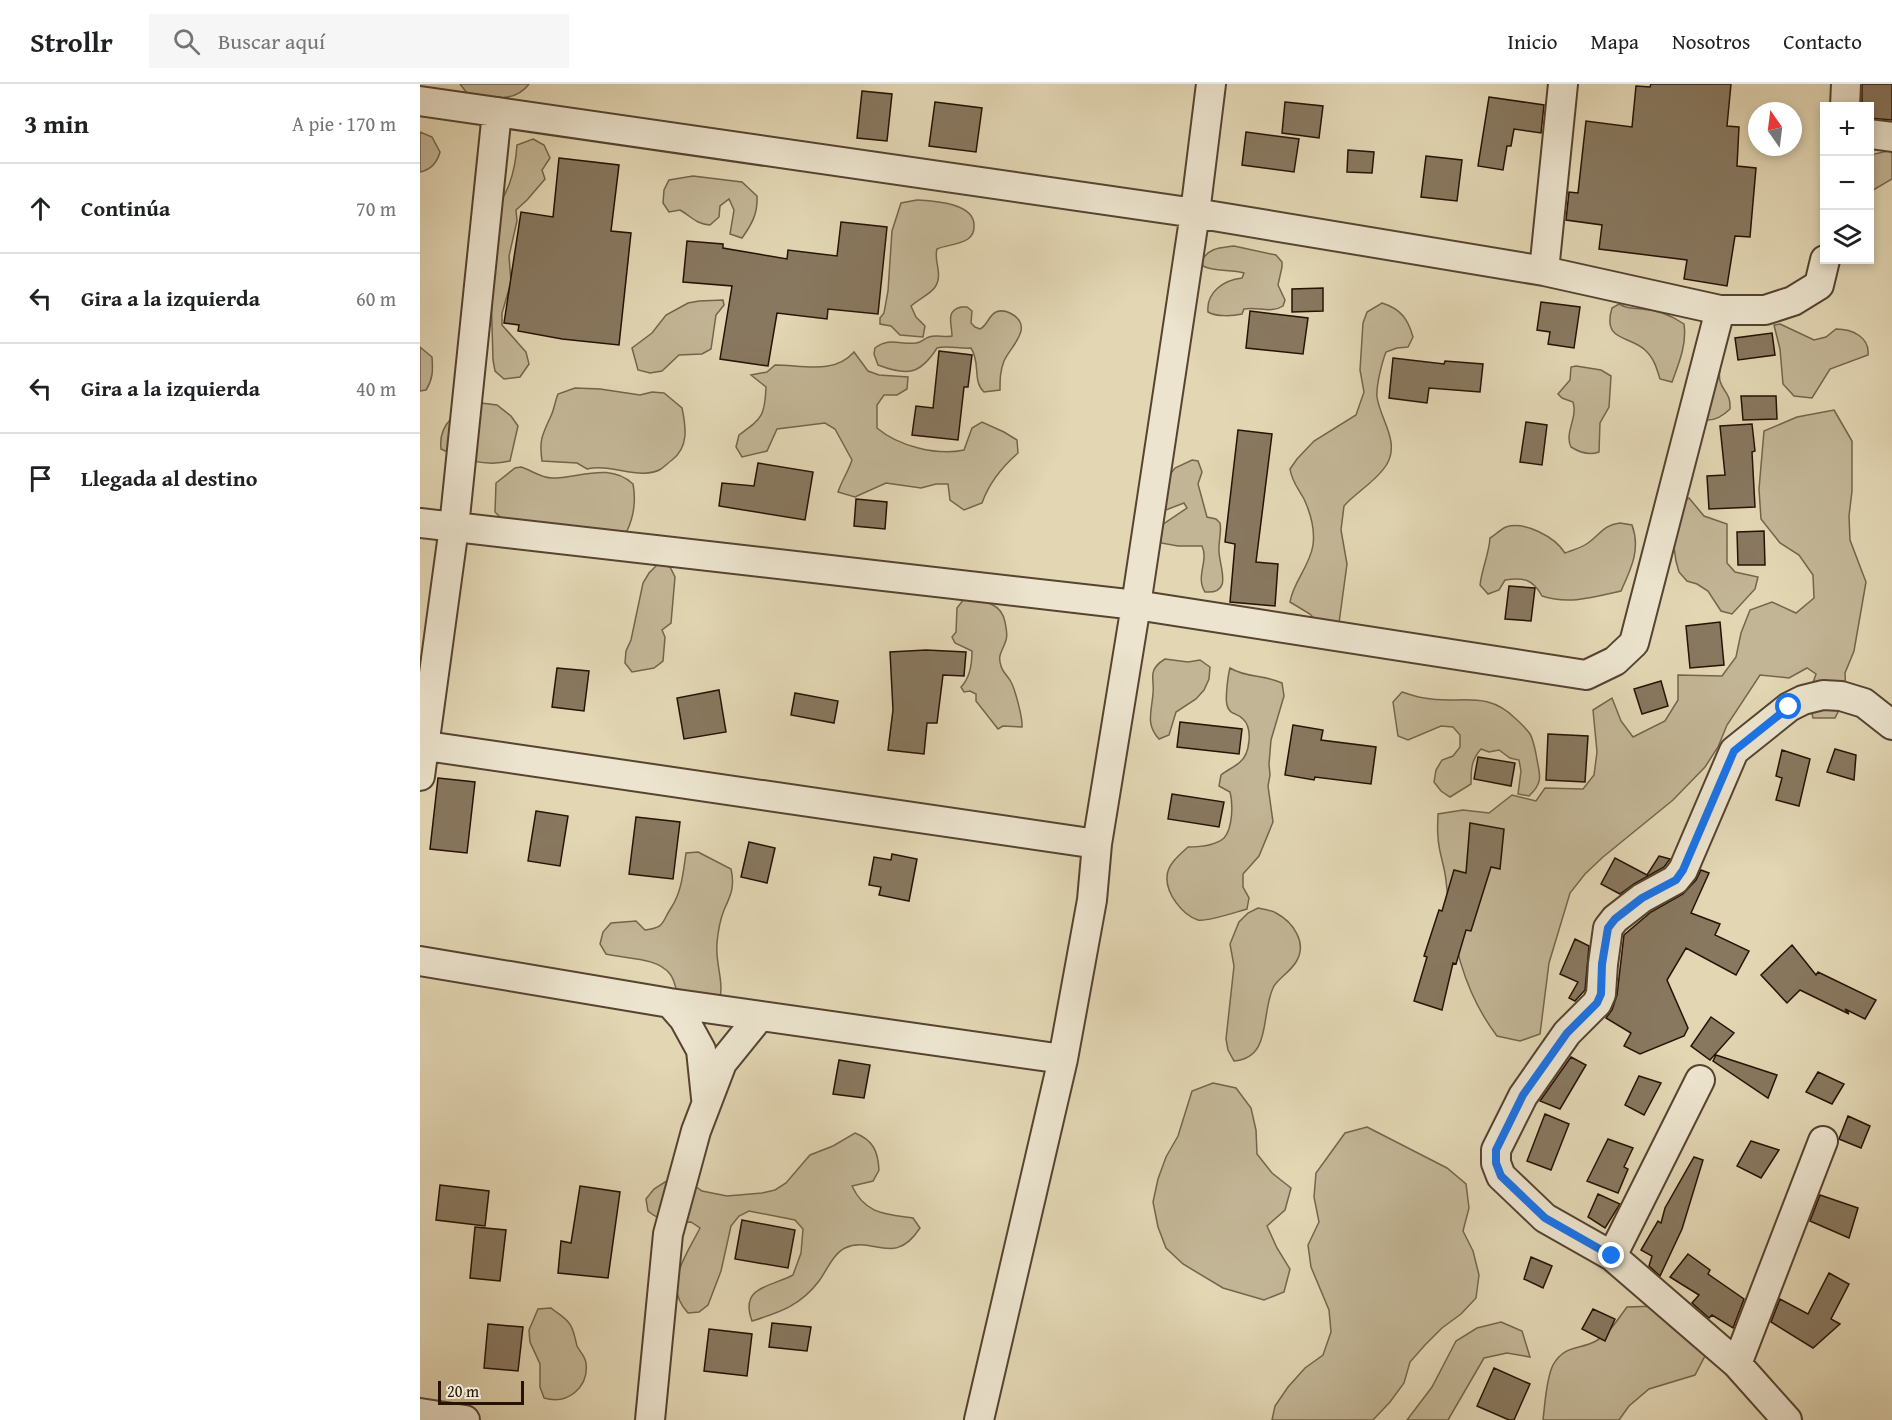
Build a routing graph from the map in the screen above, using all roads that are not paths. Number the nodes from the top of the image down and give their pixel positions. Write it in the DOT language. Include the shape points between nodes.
graph roads {
  1 [pos="1211,84"];
  2 [pos="1563,84"];
  3 [pos="1846,84"];
  4 [pos="420,101"];
  5 [pos="1845,102"];
  6 [pos="497,112"];
  7 [pos="1874,135"];
  8 [pos="1892,137"];
  9 [pos="1195,213"];
  10 [pos="1824,264"];
  11 [pos="1544,271"];
  12 [pos="1720,310"];
  13 [pos="420,523"];
  14 [pos="454,527"];
  15 [pos="1136,605"];
  16 [pos="1892,725"];
  17 [pos="422,746"];
  18 [pos="420,776"];
  19 [pos="1097,844"];
  20 [pos="420,960"];
  21 [pos="670,1003"];
  22 [pos="760,1016"];
  23 [pos="1063,1059"];
  24 [pos="1700,1080"];
  25 [pos="706,1103"];
  26 [pos="1823,1141"];
  27 [pos="1612,1256"];
  28 [pos="1737,1364"];
  29 [pos="420,1413"];
  30 [pos="465,1420"];
  31 [pos="650,1420"];
  32 [pos="979,1420"];
  33 [pos="1787,1420"];
  1 -- 9 [label="street"];
  2 -- 11 [label="street"];
  3 -- 5 [label="street"];
  4 -- 6 [label="street"];
  6 -- 9 [label="street"];
  6 -- 14 [label="street"];
  7 -- 8 [label="street"];
  9 -- 11 [label="street"];
  9 -- 15 [label="street"];
  10 -- 12 [label="street" via="1819,285 1793,301 1766,310"];
  11 -- 12 [label="street"];
  12 -- 15 [label="street" via="1634,643 1615,662 1586,675"];
  13 -- 14 [label="street"];
  14 -- 15 [label="street"];
  14 -- 17 [label="street"];
  15 -- 19 [label="street"];
  16 -- 27 [label="street" via="1864,703 1841,696 1823,695 1789,707 1734,751 1676,880 1642,898 1608,928 1597,1003 1567,1033 1523,1095 1496,1150 1496,1163 1501,1176 1545,1218"];
  17 -- 18 [label="street"];
  17 -- 19 [label="street"];
  19 -- 23 [label="street" via="1092,900"];
  20 -- 21 [label="street"];
  21 -- 22 [label="street"];
  21 -- 25 [label="street" via="684,1018 701,1050"];
  22 -- 23 [label="street"];
  22 -- 25 [label="street" via="722,1063"];
  23 -- 32 [label="street"];
  24 -- 27 [label="street"];
  25 -- 31 [label="street" via="668,1234"];
  26 -- 28 [label="street"];
  27 -- 28 [label="street"];
  28 -- 33 [label="street"];
  29 -- 30 [label="street"];
}
